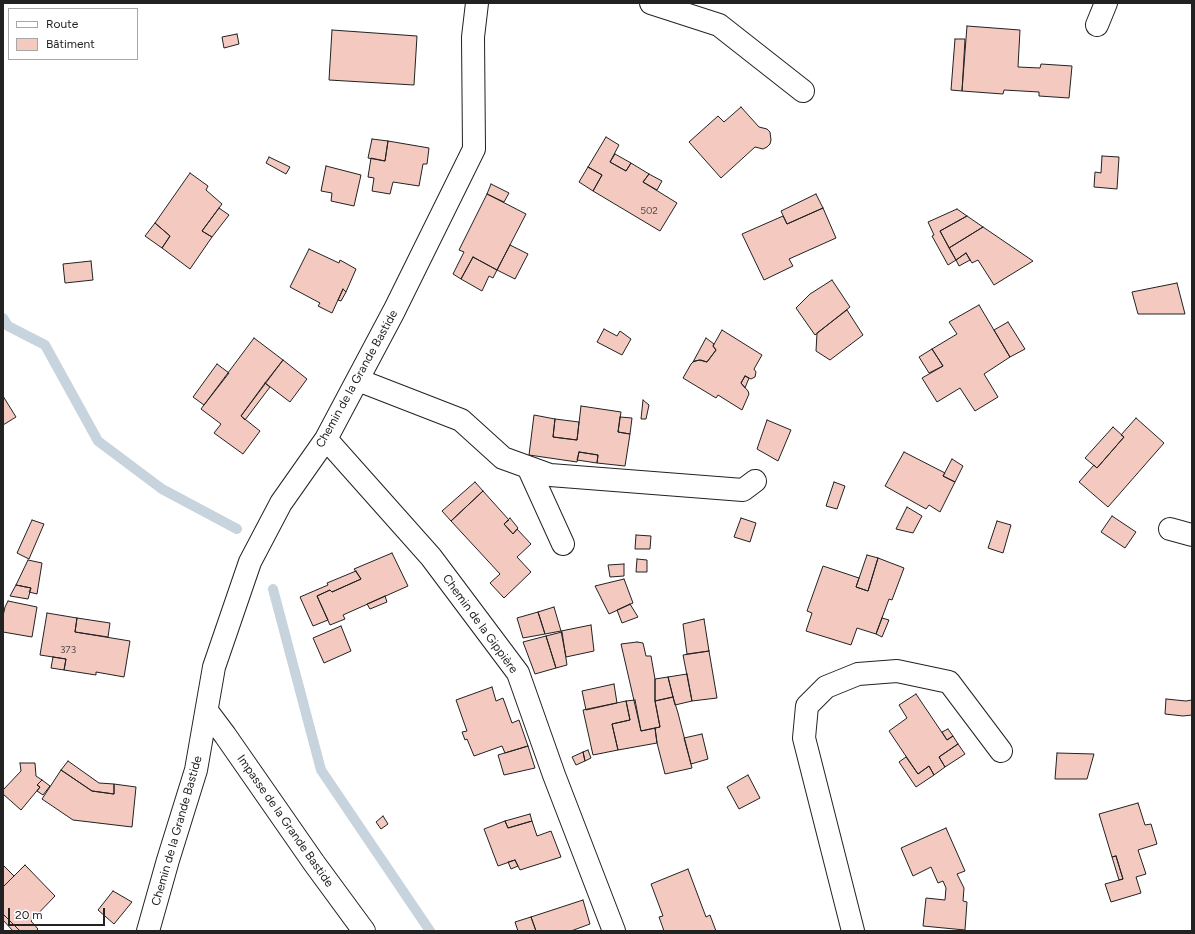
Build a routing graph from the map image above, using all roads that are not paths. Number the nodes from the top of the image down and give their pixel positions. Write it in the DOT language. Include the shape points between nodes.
graph roads {
  1 [pos="477,3"];
  2 [pos="651,3"];
  3 [pos="1106,3"];
  4 [pos="1097,24"];
  5 [pos="803,92"];
  6 [pos="358,380"];
  7 [pos="326,439"];
  8 [pos="528,467"];
  9 [pos="755,481"];
  10 [pos="1170,529"];
  11 [pos="1192,535"];
  12 [pos="563,544"];
  13 [pos="207,711"];
  14 [pos="1001,751"];
  15 [pos="148,931"];
  16 [pos="364,931"];
  17 [pos="614,931"];
  18 [pos="853,931"];
  1 -- 6 [label="street, Chemin de la Grande Bastide" via="473,37 474,149"];
  2 -- 5 [label="street" via="719,25"];
  3 -- 4 [label="street"];
  6 -- 7 [label="street, Chemin de la Grande Bastide"];
  6 -- 8 [label="street" via="461,420 504,458"];
  7 -- 13 [label="street, Chemin de la Grande Bastide" via="281,503 250,562 214,667"];
  7 -- 17 [label="street, Chemin de la Gippière" via="431,556 518,673"];
  8 -- 9 [label="street" via="550,475 744,490"];
  8 -- 12 [label="street"];
  10 -- 11 [label="street"];
  13 -- 15 [label="street, Chemin de la Grande Bastide" via="196,770"];
  13 -- 16 [label="street, Impasse de la Grande Bastide"];
  14 -- 18 [label="street" via="949,682 897,671 858,674 826,687 808,706 804,738"];
}
